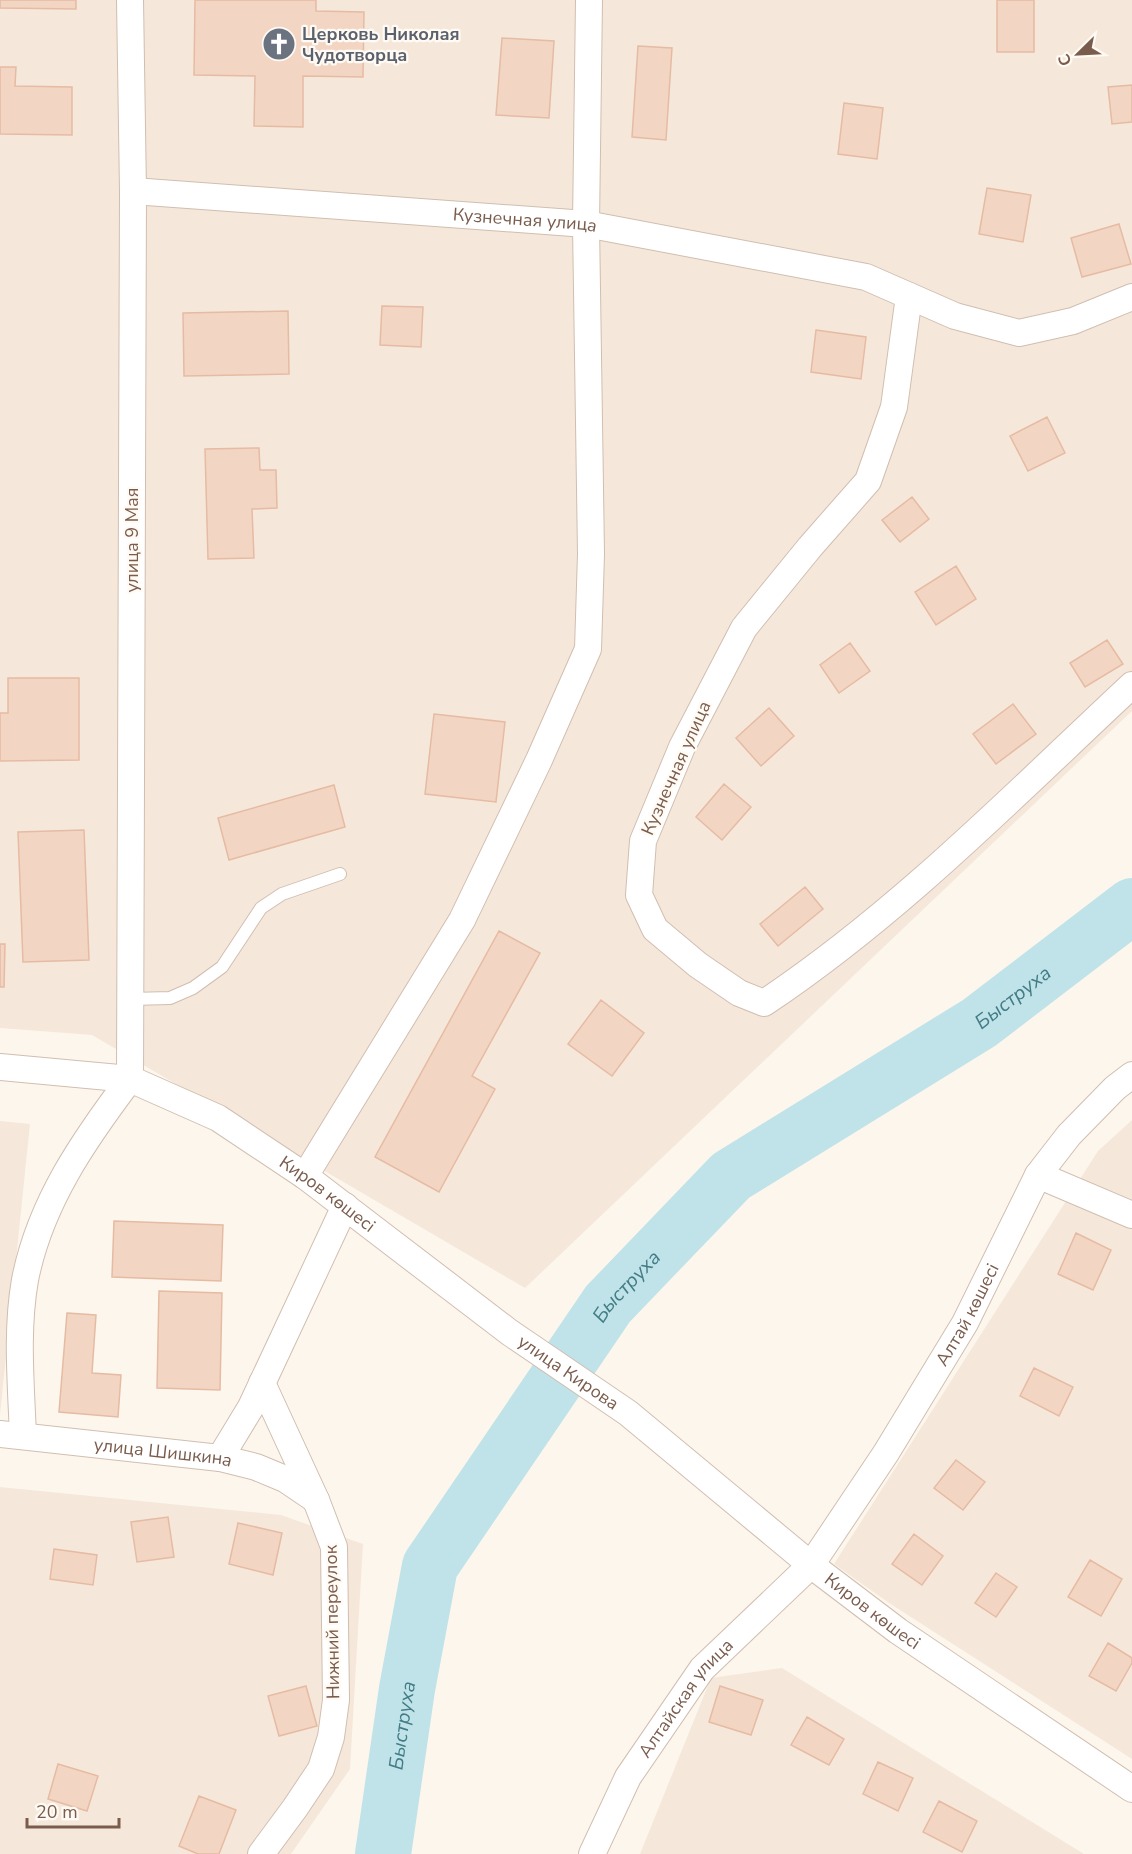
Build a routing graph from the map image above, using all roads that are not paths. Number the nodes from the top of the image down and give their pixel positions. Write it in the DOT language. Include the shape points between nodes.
graph roads {
  1 [pos="130,0"];
  2 [pos="589,0"];
  3 [pos="134,191"];
  4 [pos="586,224"];
  5 [pos="909,296"];
  6 [pos="1132,297"];
  7 [pos="1132,685"];
  8 [pos="340,874"];
  9 [pos="130,999"];
  10 [pos="0,1067"];
  11 [pos="1132,1075"];
  12 [pos="130,1079"];
  13 [pos="1038,1175"];
  14 [pos="305,1176"];
  15 [pos="345,1206"];
  16 [pos="1132,1215"];
  17 [pos="509,1332"];
  18 [pos="262,1383"];
  19 [pos="628,1413"];
  20 [pos="11,1435"];
  21 [pos="220,1458"];
  22 [pos="316,1500"];
  23 [pos="811,1565"];
  24 [pos="1132,1789"];
  25 [pos="261,1854"];
  26 [pos="592,1854"];
  1 -- 3 [label="street, улица 9 Мая"];
  2 -- 4 [label="street"];
  3 -- 4 [label="street, Кузнечная улица"];
  3 -- 9 [label="street, улица 9 Мая"];
  4 -- 5 [label="street, Кузнечная улица" via="866,277"];
  4 -- 14 [label="street" via="591,554 588,649 462,920"];
  5 -- 6 [label="street, Кузнечная улица" via="955,316 1019,333 1073,321"];
  5 -- 7 [label="street, Кузнечная улица" via="894,407 868,481 744,628 682,747 643,841 639,895 655,929 739,993 764,1003 800,979 932,872"];
  8 -- 9 [label="lane" via="282,894 261,908 222,967 193,988 170,998"];
  9 -- 12 [label="street, улица 9 Мая"];
  10 -- 12 [label="street"];
  11 -- 13 [label="street, Алтай көшесі" via="1069,1135"];
  12 -- 14 [label="street, Киров көшесі" via="218,1118"];
  12 -- 20 [label="street" via="62,1178 40,1226 25,1281"];
  13 -- 16 [label="street"];
  13 -- 23 [label="street, Алтай көшесі" via="965,1323 886,1453"];
  14 -- 15 [label="street, Киров көшесі"];
  15 -- 17 [label="street, Киров көшесі"];
  15 -- 18 [label="street"];
  17 -- 19 [label="street, улица Кирова"];
  18 -- 21 [label="street"];
  18 -- 22 [label="street, Нижний переулок"];
  19 -- 23 [label="street, Киров көшесі"];
  20 -- 21 [label="street, улица Шишкина"];
  21 -- 22 [label="street, улица Шишкина" via="285,1479"];
  22 -- 25 [label="street, Нижний переулок" via="334,1547 336,1700 331,1737 321,1769"];
  23 -- 24 [label="street, Киров көшесі" via="898,1631"];
  23 -- 26 [label="street, Алтайская улица" via="702,1670 628,1777"];
}
